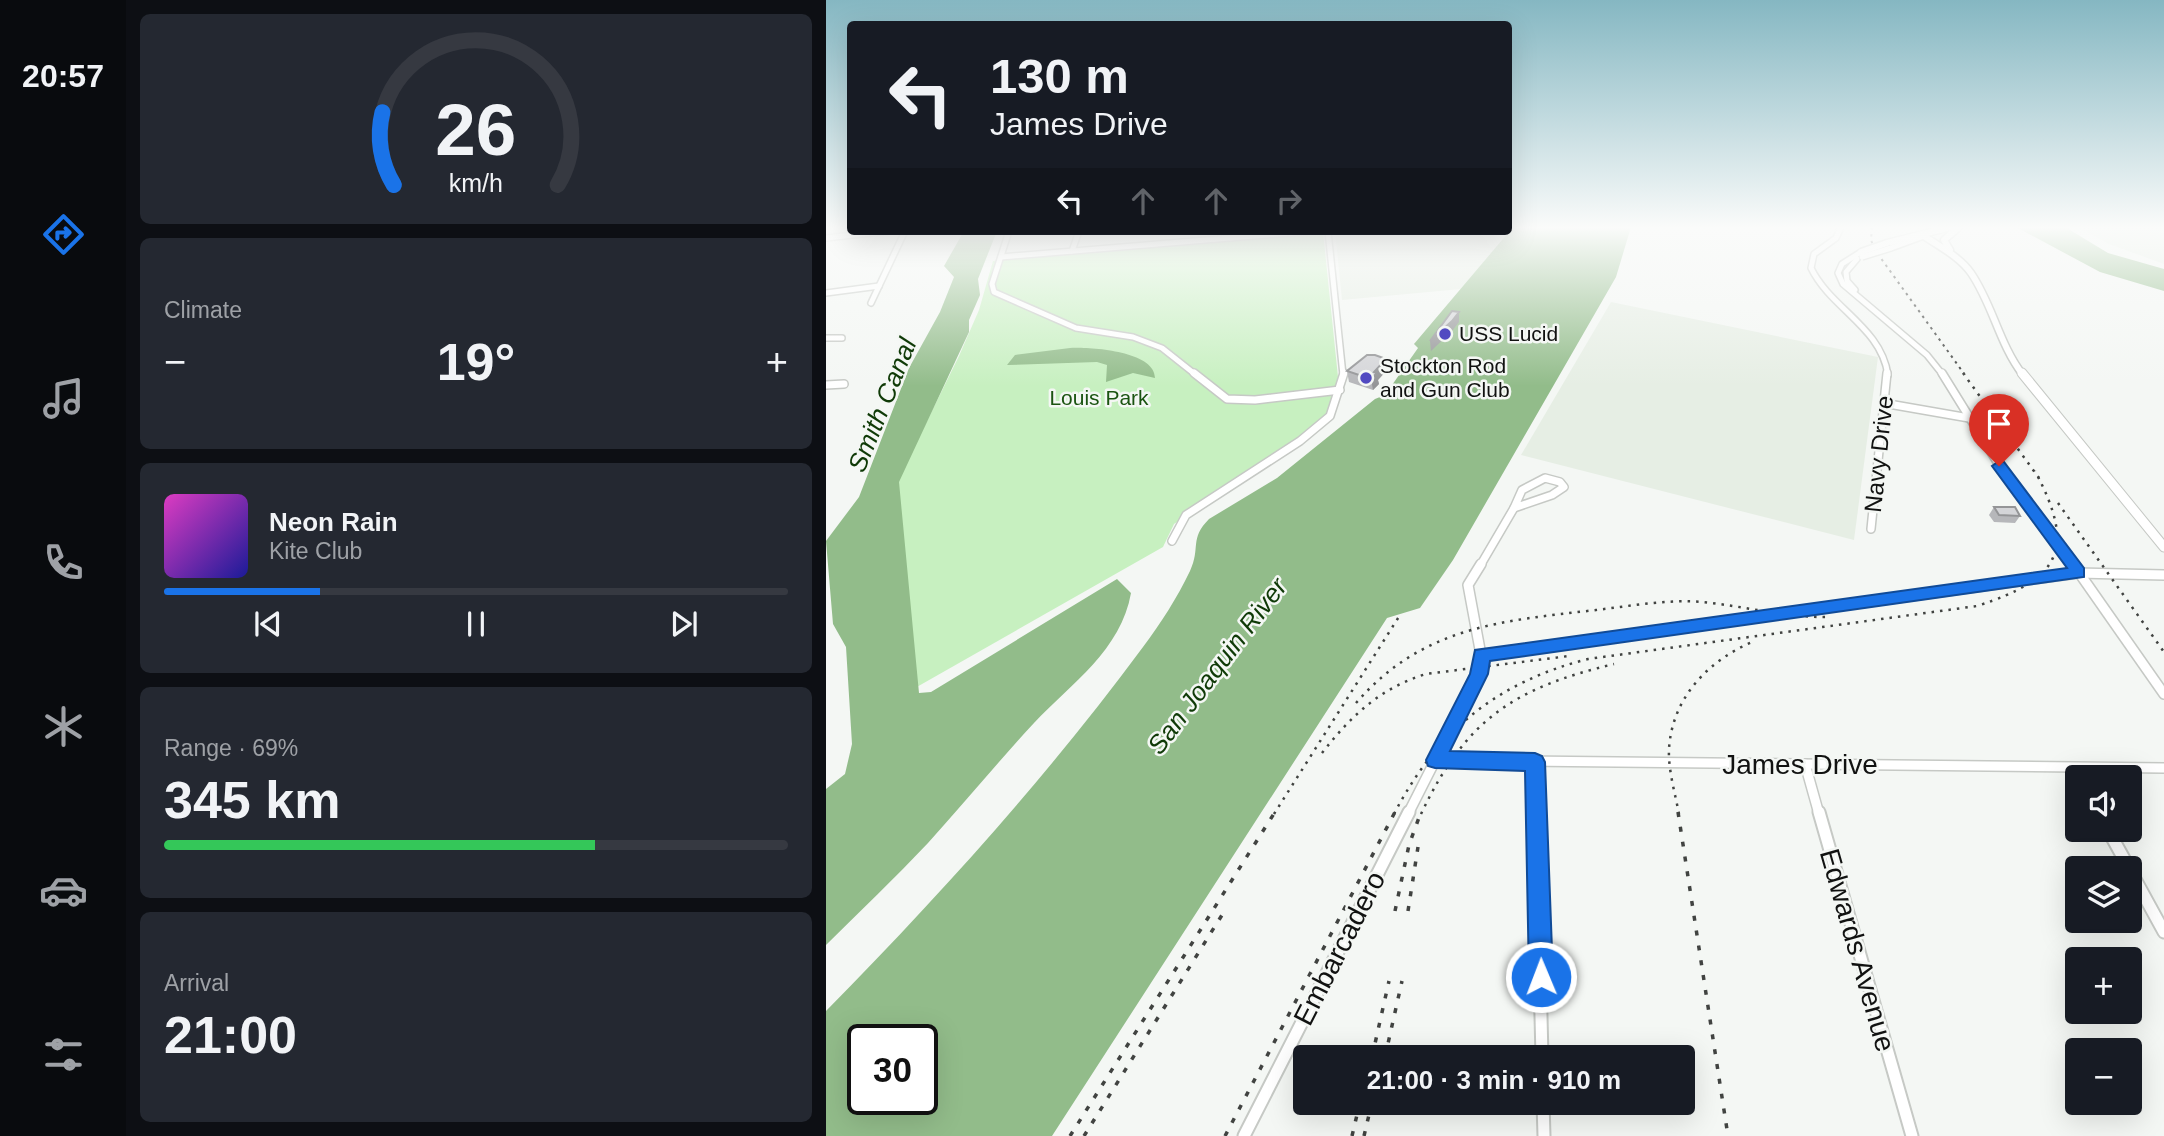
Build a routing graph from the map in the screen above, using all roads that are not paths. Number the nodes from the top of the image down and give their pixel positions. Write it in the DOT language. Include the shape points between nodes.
graph roads {
  1 [pos="882,280"];
  2 [pos="993,280"];
  3 [pos="1334,280"];
  4 [pos="1818,280"];
  5 [pos="1849,280"];
  6 [pos="1973,280"];
  7 [pos="1975,280"];
  8 [pos="1977,285"];
  9 [pos="879,286"];
  10 [pos="826,293"];
  11 [pos="871,303"];
  12 [pos="826,338"];
  13 [pos="842,338"];
  14 [pos="844,384"];
  15 [pos="826,385"];
  16 [pos="1340,390"];
  17 [pos="1883,403"];
  18 [pos="1969,418"];
  19 [pos="1514,508"];
  20 [pos="1871,529"];
  21 [pos="1172,541"];
  22 [pos="2164,547"];
  23 [pos="2078,573"];
  24 [pos="2164,575"];
  25 [pos="1481,655"];
  26 [pos="2164,694"];
  27 [pos="1435,760"];
  28 [pos="1535,762"];
  29 [pos="1805,764"];
  30 [pos="2164,768"];
  31 [pos="2142,769"];
  32 [pos="2065,772"];
  33 [pos="2142,892"];
  34 [pos="2164,932"];
  35 [pos="1542,1045"];
  36 [pos="1543,1115"];
  37 [pos="1244,1136"];
  38 [pos="1544,1136"];
  39 [pos="1912,1136"];
  1 -- 9 [label="street"];
  2 -- 16 [label="street" via="995,292 1057,321 1162,348 1227,399"];
  3 -- 16 [label="street" via="1343,357"];
  4 -- 17 [label="street, Navy Drive" via="1874,341 1889,378"];
  5 -- 18 [label="street" via="1946,378"];
  6 -- 8 [label="street"];
  7 -- 8 [label="street"];
  8 -- 22 [label="street" via="2009,357"];
  9 -- 10 [label="street"];
  9 -- 11 [label="street"];
  12 -- 13 [label="street"];
  14 -- 15 [label="street"];
  16 -- 21 [label="street" via="1332,414 1322,426 1186,515"];
  17 -- 18 [label="street"];
  17 -- 20 [label="street, Navy Drive"];
  18 -- 23 [label="street"];
  19 -- 19 [label="street" via="1522,490 1541,479 1564,487"];
  19 -- 25 [label="street" via="1468,585"];
  23 -- 24 [label="street"];
  23 -- 25 [label="street"];
  23 -- 26 [label="street"];
  25 -- 27 [label="street, Embarcadero" via="1479,674"];
  27 -- 28 [label="street, James Drive"];
  27 -- 37 [label="street, Embarcadero"];
  28 -- 29 [label="street, James Drive"];
  28 -- 35 [label="street"];
  29 -- 32 [label="street, James Drive"];
  29 -- 39 [label="street, Edwards Avenue"];
  30 -- 31 [label="street, James Drive"];
  33 -- 34 [label="street"];
  36 -- 38 [label="street"];
}
